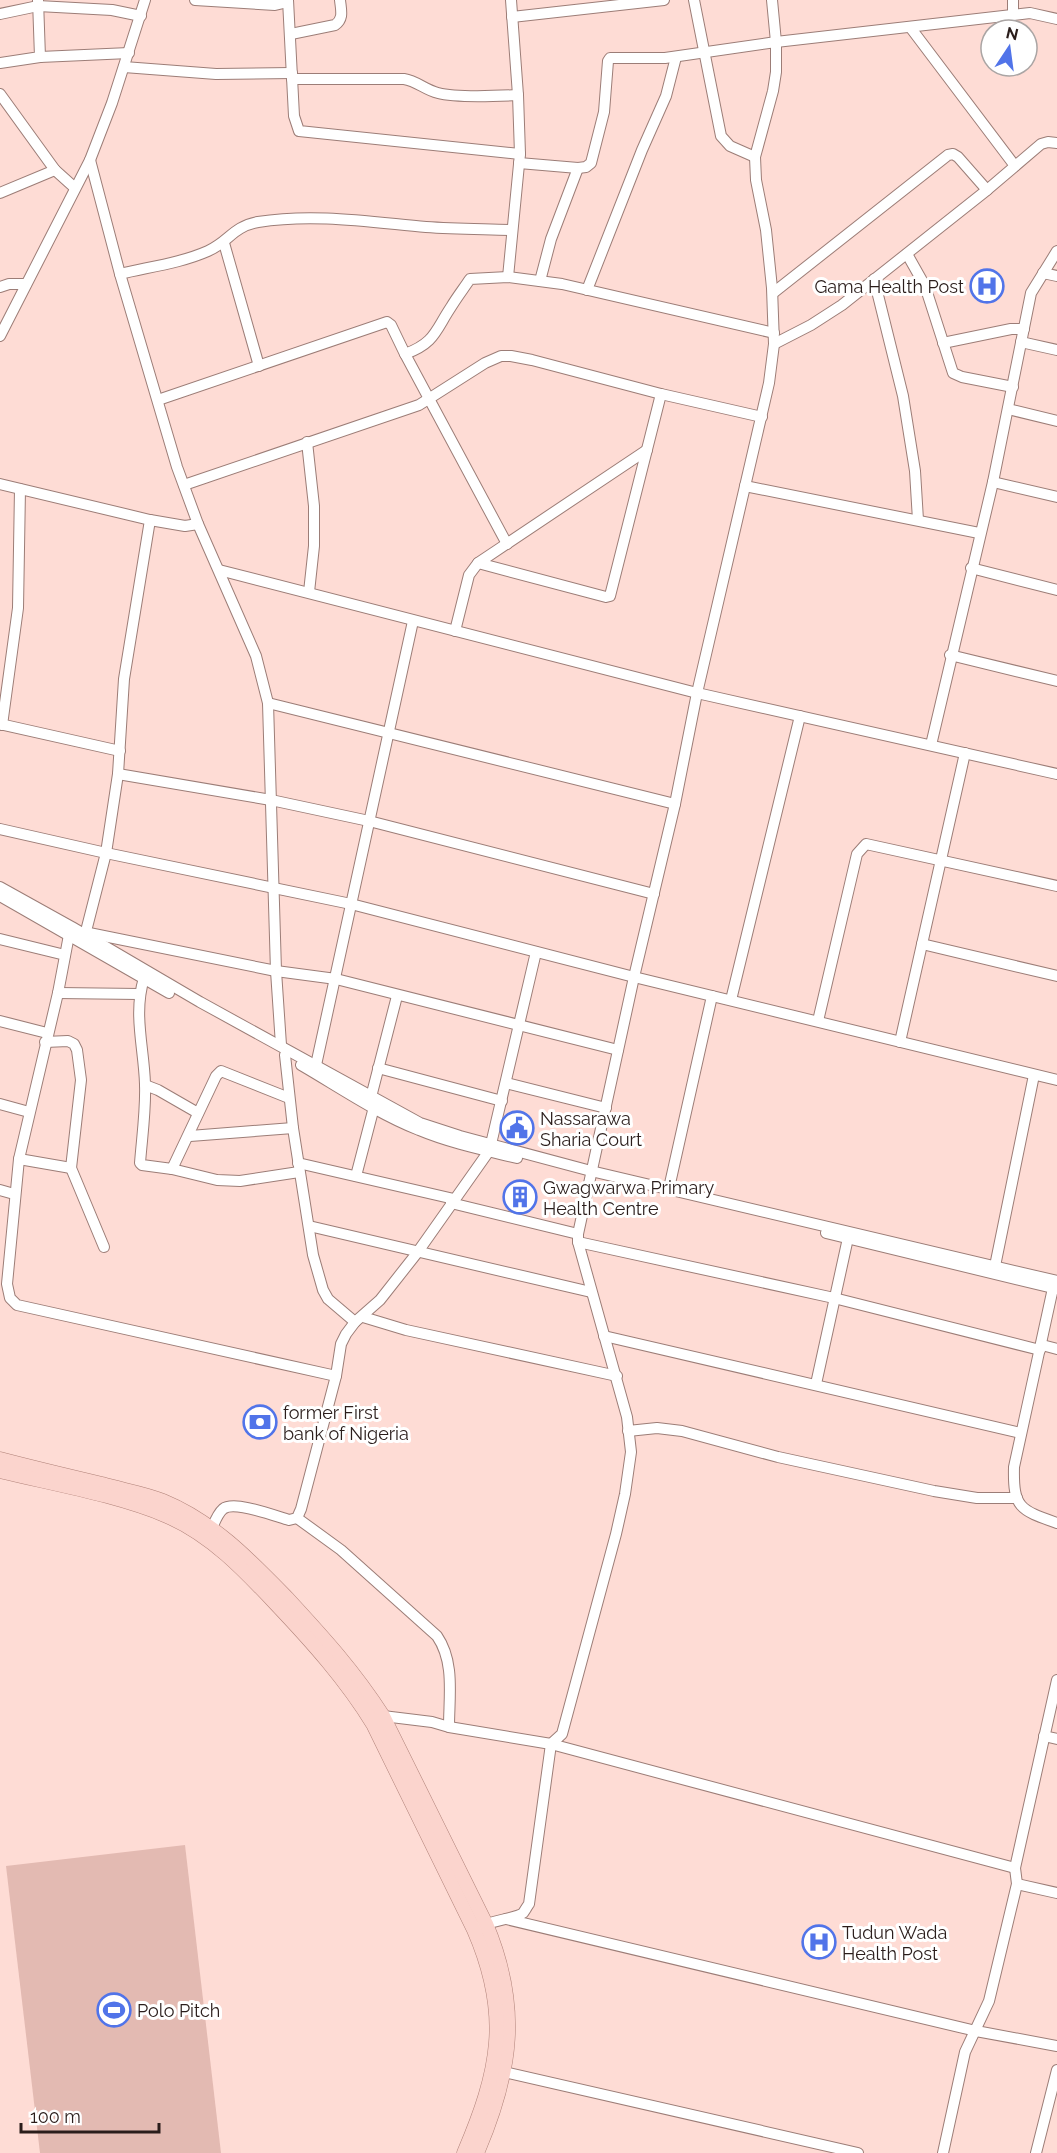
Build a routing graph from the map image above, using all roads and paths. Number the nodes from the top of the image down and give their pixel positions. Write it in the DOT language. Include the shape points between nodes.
graph roads {
  1 [pos="146,0"];
  2 [pos="195,0"];
  3 [pos="340,0"];
  4 [pos="511,0"];
  5 [pos="664,0"];
  6 [pos="694,0"];
  7 [pos="772,0"];
  8 [pos="1013,0"];
  9 [pos="288,1"];
  10 [pos="38,3"];
  11 [pos="0,14"];
  12 [pos="1013,15"];
  13 [pos="141,16"];
  14 [pos="512,17"];
  15 [pos="1057,19"];
  16 [pos="910,27"];
  17 [pos="291,34"];
  18 [pos="776,42"];
  19 [pos="703,52"];
  20 [pos="129,53"];
  21 [pos="40,57"];
  22 [pos="676,57"];
  23 [pos="0,63"];
  24 [pos="124,67"];
  25 [pos="292,76"];
  26 [pos="0,94"];
  27 [pos="518,95"];
  28 [pos="1057,143"];
  29 [pos="754,158"];
  30 [pos="519,159"];
  31 [pos="90,160"];
  32 [pos="1015,166"];
  33 [pos="578,168"];
  34 [pos="55,170"];
  35 [pos="75,188"];
  36 [pos="987,190"];
  37 [pos="0,193"];
  38 [pos="512,230"];
  39 [pos="224,243"];
  40 [pos="1057,251"];
  41 [pos="907,254"];
  42 [pos="1043,273"];
  43 [pos="120,274"];
  44 [pos="1057,276"];
  45 [pos="508,277"];
  46 [pos="874,279"];
  47 [pos="540,281"];
  48 [pos="26,284"];
  49 [pos="0,287"];
  50 [pos="586,290"];
  51 [pos="772,293"];
  52 [pos="1024,329"];
  53 [pos="0,336"];
  54 [pos="774,339"];
  55 [pos="1021,342"];
  56 [pos="944,343"];
  57 [pos="1057,350"];
  58 [pos="405,354"];
  59 [pos="259,366"];
  60 [pos="1013,387"];
  61 [pos="661,394"];
  62 [pos="429,399"];
  63 [pos="158,400"];
  64 [pos="1008,409"];
  65 [pos="762,417"];
  66 [pos="1057,421"];
  67 [pos="307,442"];
  68 [pos="647,450"];
  69 [pos="993,482"];
  70 [pos="0,484"];
  71 [pos="184,485"];
  72 [pos="745,486"];
  73 [pos="20,489"];
  74 [pos="1057,497"];
  75 [pos="150,520"];
  76 [pos="918,520"];
  77 [pos="198,524"];
  78 [pos="979,533"];
  79 [pos="507,544"];
  80 [pos="478,563"];
  81 [pos="971,568"];
  82 [pos="219,570"];
  83 [pos="1057,590"];
  84 [pos="309,591"];
  85 [pos="413,621"];
  86 [pos="455,631"];
  87 [pos="950,655"];
  88 [pos="1057,681"];
  89 [pos="697,693"];
  90 [pos="268,702"];
  91 [pos="800,716"];
  92 [pos="1,725"];
  93 [pos="388,732"];
  94 [pos="931,745"];
  95 [pos="120,751"];
  96 [pos="965,753"];
  97 [pos="118,774"];
  98 [pos="1057,774"];
  99 [pos="271,800"];
  100 [pos="675,804"];
  101 [pos="369,821"];
  102 [pos="0,828"];
  103 [pos="106,853"];
  104 [pos="941,859"];
  105 [pos="1057,886"];
  106 [pos="0,888"];
  107 [pos="273,888"];
  108 [pos="654,894"];
  109 [pos="0,896"];
  110 [pos="351,904"];
  111 [pos="69,935"];
  112 [pos="84,936"];
  113 [pos="0,939"];
  114 [pos="922,944"];
  115 [pos="536,952"];
  116 [pos="65,955"];
  117 [pos="276,971"];
  118 [pos="1057,975"];
  119 [pos="634,977"];
  120 [pos="144,978"];
  121 [pos="336,979"];
  122 [pos="58,993"];
  123 [pos="139,994"];
  124 [pos="397,996"];
  125 [pos="712,996"];
  126 [pos="731,1000"];
  127 [pos="818,1021"];
  128 [pos="0,1022"];
  129 [pos="519,1025"];
  130 [pos="46,1038"];
  131 [pos="900,1042"];
  132 [pos="283,1050"];
  133 [pos="618,1050"];
  134 [pos="316,1065"];
  135 [pos="378,1068"];
  136 [pos="1034,1075"];
  137 [pos="1057,1080"];
  138 [pos="506,1083"];
  139 [pos="145,1085"];
  140 [pos="289,1098"];
  141 [pos="502,1101"];
  142 [pos="373,1102"];
  143 [pos="0,1104"];
  144 [pos="606,1108"];
  145 [pos="29,1112"];
  146 [pos="198,1113"];
  147 [pos="292,1128"];
  148 [pos="189,1136"];
  149 [pos="490,1147"];
  150 [pos="19,1159"];
  151 [pos="71,1168"];
  152 [pos="299,1168"];
  153 [pos="172,1169"];
  154 [pos="590,1174"];
  155 [pos="356,1176"];
  156 [pos="669,1188"];
  157 [pos="0,1190"];
  158 [pos="14,1194"];
  159 [pos="452,1201"];
  160 [pos="309,1226"];
  161 [pos="578,1238"];
  162 [pos="848,1238"];
  163 [pos="104,1247"];
  164 [pos="417,1252"];
  165 [pos="994,1269"];
  166 [pos="4,1283"];
  167 [pos="1056,1286"];
  168 [pos="591,1292"];
  169 [pos="834,1298"];
  170 [pos="359,1319"];
  171 [pos="604,1336"];
  172 [pos="1041,1348"];
  173 [pos="1057,1349"];
  174 [pos="336,1376"];
  175 [pos="617,1376"];
  176 [pos="816,1384"];
  177 [pos="628,1431"];
  178 [pos="1021,1433"];
  179 [pos="0,1459"];
  180 [pos="0,1471"];
  181 [pos="1017,1498"];
  182 [pos="297,1518"];
  183 [pos="1057,1523"];
  184 [pos="210,1534"];
  185 [pos="1057,1680"];
  186 [pos="382,1716"];
  187 [pos="448,1727"];
  188 [pos="1044,1736"];
  189 [pos="1057,1739"];
  190 [pos="551,1744"];
  191 [pos="1015,1868"];
  192 [pos="1017,1884"];
  193 [pos="1057,1893"];
  194 [pos="503,1918"];
  195 [pos="480,1927"];
  196 [pos="976,2031"];
  197 [pos="1057,2046"];
  198 [pos="1057,2070"];
  199 [pos="504,2072"];
  200 [pos="478,2135"];
  201 [pos="464,2153"];
  202 [pos="477,2153"];
  203 [pos="858,2153"];
  204 [pos="943,2153"];
  205 [pos="1036,2153"];
  1 -- 13 [label="street"];
  2 -- 9 [label="street" via="275,5"];
  3 -- 17 [label="street" via="342,15 335,25"];
  4 -- 14 [label="street"];
  5 -- 14 [label="street"];
  6 -- 19 [label="street"];
  7 -- 18 [label="street"];
  8 -- 12 [label="street"];
  9 -- 17 [label="street"];
  10 -- 11 [label="street"];
  10 -- 13 [label="street"];
  10 -- 21 [label="street"];
  12 -- 15 [label="street" via="1037,14"];
  12 -- 16 [label="street"];
  13 -- 20 [label="street"];
  14 -- 27 [label="street"];
  16 -- 18 [label="street"];
  16 -- 32 [label="street"];
  17 -- 25 [label="street"];
  18 -- 19 [label="street"];
  18 -- 29 [label="street" via="775,82"];
  19 -- 22 [label="street"];
  19 -- 29 [label="street" via="721,136 730,146"];
  20 -- 21 [label="street"];
  20 -- 24 [label="street"];
  21 -- 23 [label="street"];
  22 -- 33 [label="street" via="610,58 596,149 591,162"];
  22 -- 50 [label="street" via="666,96"];
  24 -- 25 [label="street"];
  24 -- 31 [label="street"];
  25 -- 27 [label="street" via="404,79 441,94"];
  25 -- 30 [label="street" via="294,116 299,131"];
  26 -- 34 [label="street"];
  27 -- 30 [label="street"];
  28 -- 32 [label="street" via="1041,144"];
  29 -- 51 [label="street"];
  30 -- 33 [label="street"];
  30 -- 38 [label="street"];
  31 -- 35 [label="street"];
  31 -- 43 [label="street"];
  32 -- 36 [label="street"];
  33 -- 47 [label="street"];
  34 -- 35 [label="street"];
  34 -- 37 [label="street"];
  35 -- 48 [label="street"];
  36 -- 41 [label="street"];
  36 -- 51 [label="street" via="962,160 948,155"];
  38 -- 39 [label="street" via="311,218 241,226"];
  38 -- 45 [label="street"];
  39 -- 43 [label="street" via="193,256"];
  39 -- 59 [label="street"];
  40 -- 42 [label="street"];
  41 -- 46 [label="street"];
  41 -- 56 [label="street" via="925,286"];
  42 -- 44 [label="street"];
  42 -- 52 [label="street" via="1033,288"];
  43 -- 63 [label="street"];
  45 -- 47 [label="street"];
  45 -- 58 [label="street" via="470,279 435,336"];
  46 -- 54 [label="street" via="812,325"];
  46 -- 76 [label="street" via="903,396"];
  47 -- 50 [label="street"];
  48 -- 49 [label="street"];
  48 -- 53 [label="street"];
  50 -- 54 [label="street"];
  51 -- 54 [label="street"];
  52 -- 55 [label="street"];
  52 -- 56 [label="street"];
  54 -- 65 [label="street"];
  55 -- 57 [label="street"];
  55 -- 60 [label="street"];
  56 -- 60 [label="street" via="953,373"];
  58 -- 59 [label="street" via="387,322"];
  58 -- 62 [label="street"];
  59 -- 63 [label="street"];
  60 -- 64 [label="street"];
  61 -- 62 [label="street" via="501,356"];
  61 -- 65 [label="street"];
  61 -- 68 [label="street"];
  62 -- 67 [label="street"];
  62 -- 79 [label="street"];
  63 -- 71 [label="street"];
  64 -- 66 [label="street"];
  64 -- 69 [label="street"];
  65 -- 72 [label="street"];
  67 -- 71 [label="street"];
  67 -- 84 [label="street" via="314,507"];
  68 -- 79 [label="street"];
  68 -- 80 [label="street" via="610,596"];
  69 -- 74 [label="street"];
  69 -- 78 [label="street"];
  70 -- 73 [label="street"];
  71 -- 77 [label="street"];
  72 -- 76 [label="street"];
  72 -- 89 [label="street"];
  73 -- 75 [label="street"];
  73 -- 92 [label="street" via="18,608"];
  75 -- 77 [label="street" via="185,526"];
  75 -- 95 [label="street" via="124,679"];
  76 -- 78 [label="street"];
  77 -- 82 [label="street"];
  78 -- 81 [label="street"];
  79 -- 80 [label="street"];
  80 -- 86 [label="street" via="469,575"];
  81 -- 83 [label="street"];
  81 -- 87 [label="street"];
  82 -- 84 [label="street"];
  82 -- 90 [label="street" via="256,656"];
  84 -- 85 [label="street"];
  85 -- 86 [label="street"];
  85 -- 93 [label="street"];
  86 -- 89 [label="street"];
  87 -- 88 [label="street"];
  87 -- 94 [label="street"];
  89 -- 91 [label="street"];
  89 -- 100 [label="street"];
  90 -- 93 [label="street"];
  90 -- 99 [label="street"];
  91 -- 94 [label="street"];
  91 -- 126 [label="street"];
  92 -- 95 [label="street"];
  93 -- 100 [label="street"];
  93 -- 101 [label="street"];
  94 -- 96 [label="street"];
  95 -- 97 [label="street"];
  96 -- 98 [label="street"];
  96 -- 104 [label="street"];
  97 -- 99 [label="street"];
  97 -- 103 [label="street"];
  99 -- 101 [label="street"];
  99 -- 107 [label="street"];
  100 -- 108 [label="street"];
  101 -- 108 [label="street"];
  101 -- 110 [label="street"];
  102 -- 103 [label="street"];
  103 -- 107 [label="street"];
  103 -- 112 [label="street"];
  104 -- 105 [label="street"];
  104 -- 114 [label="street"];
  104 -- 127 [label="street" via="871,844 860,849"];
  106 -- 112 [label="street"];
  107 -- 110 [label="street"];
  107 -- 117 [label="street"];
  108 -- 119 [label="street"];
  109 -- 111 [label="street"];
  110 -- 115 [label="street"];
  110 -- 121 [label="street"];
  111 -- 112 [label="street"];
  111 -- 116 [label="street"];
  112 -- 117 [label="street"];
  112 -- 120 [label="street"];
  112 -- 132 [label="street"];
  113 -- 116 [label="street"];
  114 -- 118 [label="street"];
  114 -- 131 [label="street"];
  115 -- 119 [label="street"];
  115 -- 129 [label="street"];
  116 -- 122 [label="street"];
  117 -- 121 [label="street"];
  117 -- 132 [label="street"];
  119 -- 125 [label="street"];
  119 -- 133 [label="street"];
  120 -- 123 [label="street"];
  120 -- 132 [label="street"];
  121 -- 124 [label="street"];
  121 -- 134 [label="street"];
  122 -- 123 [label="street"];
  122 -- 130 [label="street"];
  123 -- 139 [label="street"];
  124 -- 129 [label="street"];
  124 -- 135 [label="street"];
  125 -- 126 [label="street"];
  125 -- 156 [label="street"];
  126 -- 127 [label="street"];
  127 -- 131 [label="street"];
  128 -- 130 [label="street"];
  129 -- 133 [label="street"];
  129 -- 138 [label="street"];
  130 -- 145 [label="street"];
  130 -- 151 [label="street" via="68,1041 77,1050 81,1080"];
  131 -- 136 [label="street"];
  132 -- 134 [label="street"];
  132 -- 140 [label="street"];
  132 -- 142 [label="street"];
  133 -- 144 [label="street"];
  134 -- 142 [label="street"];
  135 -- 141 [label="street"];
  135 -- 142 [label="street"];
  136 -- 137 [label="street"];
  136 -- 165 [label="street"];
  138 -- 141 [label="street"];
  138 -- 144 [label="street"];
  139 -- 146 [label="street"];
  139 -- 153 [label="street" via="140,1163 144,1167"];
  140 -- 146 [label="street" via="221,1071"];
  140 -- 147 [label="street"];
  141 -- 149 [label="street"];
  142 -- 149 [label="street" via="417,1130"];
  142 -- 155 [label="street"];
  143 -- 145 [label="street"];
  144 -- 154 [label="street"];
  145 -- 150 [label="street"];
  146 -- 148 [label="street"];
  147 -- 148 [label="street"];
  147 -- 152 [label="street"];
  148 -- 153 [label="street"];
  149 -- 154 [label="street"];
  149 -- 159 [label="street"];
  150 -- 151 [label="street"];
  150 -- 158 [label="street"];
  151 -- 163 [label="street"];
  152 -- 153 [label="street" via="240,1181 194,1176"];
  152 -- 155 [label="street"];
  152 -- 160 [label="street"];
  154 -- 156 [label="street"];
  154 -- 161 [label="street"];
  154 -- 162 [label="street"];
  155 -- 159 [label="street"];
  156 -- 165 [label="street"];
  157 -- 158 [label="street"];
  158 -- 166 [label="street"];
  159 -- 161 [label="street"];
  159 -- 164 [label="street"];
  160 -- 164 [label="street"];
  160 -- 170 [label="street" via="323,1290 328,1299"];
  161 -- 168 [label="street"];
  161 -- 169 [label="street"];
  162 -- 165 [label="street"];
  162 -- 169 [label="street"];
  164 -- 168 [label="street"];
  164 -- 170 [label="street" via="380,1300"];
  165 -- 167 [label="street"];
  166 -- 174 [label="street" via="17,1305"];
  167 -- 172 [label="street"];
  168 -- 171 [label="street"];
  169 -- 172 [label="street"];
  169 -- 176 [label="street"];
  170 -- 174 [label="street" via="341,1344"];
  170 -- 175 [label="street"];
  171 -- 175 [label="street"];
  171 -- 176 [label="street"];
  172 -- 173 [label="street"];
  172 -- 178 [label="street"];
  174 -- 182 [label="street"];
  175 -- 177 [label="street"];
  176 -- 178 [label="street"];
  177 -- 181 [label="street" via="682,1431 778,1457 934,1491 977,1498"];
  177 -- 190 [label="street" via="631,1452 616,1534 562,1734"];
  178 -- 181 [label="street" via="1014,1467"];
  179 -- 184 [label="main road" via="141,1494 185,1511"];
  180 -- 184 [label="main road" via="149,1510"];
  181 -- 183 [label="street" via="1028,1513"];
  182 -- 184 [label="street" via="289,1520 236,1505 220,1512"];
  182 -- 187 [label="street" via="341,1550 445,1647 450,1668"];
  184 -- 186 [label="main road" via="257,1567 351,1669"];
  184 -- 195 [label="main road" via="321,1651 358,1700"];
  185 -- 188 [label="street"];
  186 -- 187 [label="street"];
  186 -- 195 [label="main road"];
  187 -- 190 [label="street"];
  188 -- 189 [label="street"];
  188 -- 191 [label="street"];
  190 -- 191 [label="street"];
  190 -- 194 [label="street" via="529,1904 519,1915"];
  191 -- 192 [label="street"];
  192 -- 193 [label="street"];
  192 -- 196 [label="street" via="989,2001"];
  194 -- 195 [label="street"];
  194 -- 196 [label="street"];
  195 -- 199 [label="main road" via="497,1955 508,2004"];
  195 -- 200 [label="main road" via="497,2030 492,2078"];
  196 -- 197 [label="street"];
  196 -- 204 [label="street" via="965,2052"];
  198 -- 205 [label="street"];
  199 -- 200 [label="main road" via="493,2113"];
  199 -- 203 [label="street"];
  200 -- 201 [label="main road"];
  200 -- 202 [label="main road"];
}
